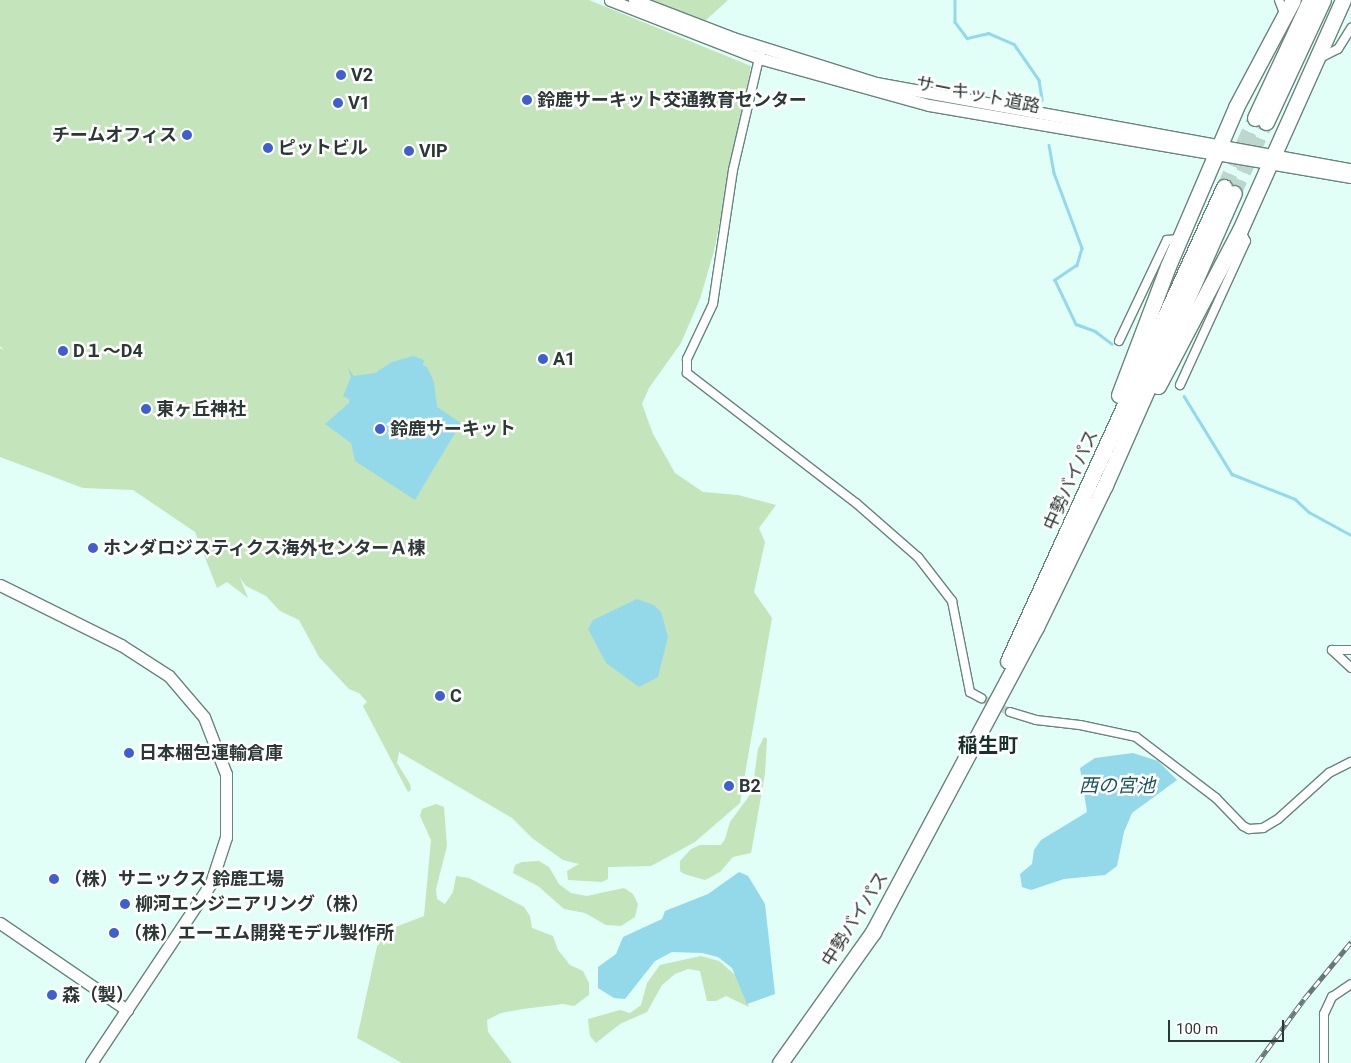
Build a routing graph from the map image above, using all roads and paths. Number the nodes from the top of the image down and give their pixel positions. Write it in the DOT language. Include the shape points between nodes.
graph roads {
  1 [pos="610,0"];
  2 [pos="634,0"];
  3 [pos="1310,0"];
  4 [pos="1323,0"];
  5 [pos="1343,0"];
  6 [pos="1285,4"];
  7 [pos="1351,28"];
  8 [pos="760,53"];
  9 [pos="1320,58"];
  10 [pos="1218,150"];
  11 [pos="1272,159"];
  12 [pos="1351,169"];
  13 [pos="1351,177"];
  14 [pos="1240,230"];
  15 [pos="1179,239"];
  16 [pos="1119,341"];
  17 [pos="1180,384"];
  18 [pos="1118,453"];
  19 [pos="1063,544"];
  20 [pos="0,585"];
  21 [pos="1351,650"];
  22 [pos="1351,668"];
  23 [pos="981,698"];
  24 [pos="1010,712"];
  25 [pos="1351,762"];
  26 [pos="950,787"];
  27 [pos="0,923"];
  28 [pos="1351,984"];
  29 [pos="128,1010"];
  30 [pos="91,1063"];
  31 [pos="780,1063"];
  32 [pos="1324,1063"];
  1 -- 8 [label="street, サーキット道路"];
  2 -- 8 [label="street, サーキット道路"];
  3 -- 4 [label="highway" via="1260,120"];
  5 -- 9 [label="highway"];
  6 -- 10 [label="highway"];
  7 -- 9 [label="street" via="1338,49"];
  8 -- 10 [label="street, サーキット道路" via="929,106"];
  8 -- 23 [label="street" via="732,170 713,304 687,360 687,374 870,514 928,569 952,601 970,692"];
  9 -- 11 [label="highway"];
  10 -- 11 [label="street, サーキット道路"];
  10 -- 15 [label="highway"];
  11 -- 12 [label="street"];
  11 -- 13 [label="street"];
  11 -- 14 [label="highway"];
  14 -- 17 [label="street" via="1246,241"];
  14 -- 18 [label="highway"];
  15 -- 16 [label="street" via="1167,240"];
  15 -- 19 [label="highway"];
  18 -- 19 [label="highway, 中勢バイパス" via="1229,190"];
  18 -- 26 [label="highway, 中勢バイパス" via="1036,628"];
  19 -- 26 [label="highway, 中勢バイパス"];
  20 -- 29 [label="street" via="120,645 169,676 204,717 223,761 228,818 217,868 206,892"];
  21 -- 22 [label="street" via="1332,650"];
  24 -- 25 [label="street" via="1036,720 1080,725 1136,738 1216,798 1249,829 1263,828 1278,819 1328,773"];
  26 -- 31 [label="highway, 中勢バイパス" via="873,932"];
  27 -- 29 [label="street"];
  28 -- 32 [label="street" via="1332,997 1324,1014"];
  29 -- 30 [label="street"];
}
